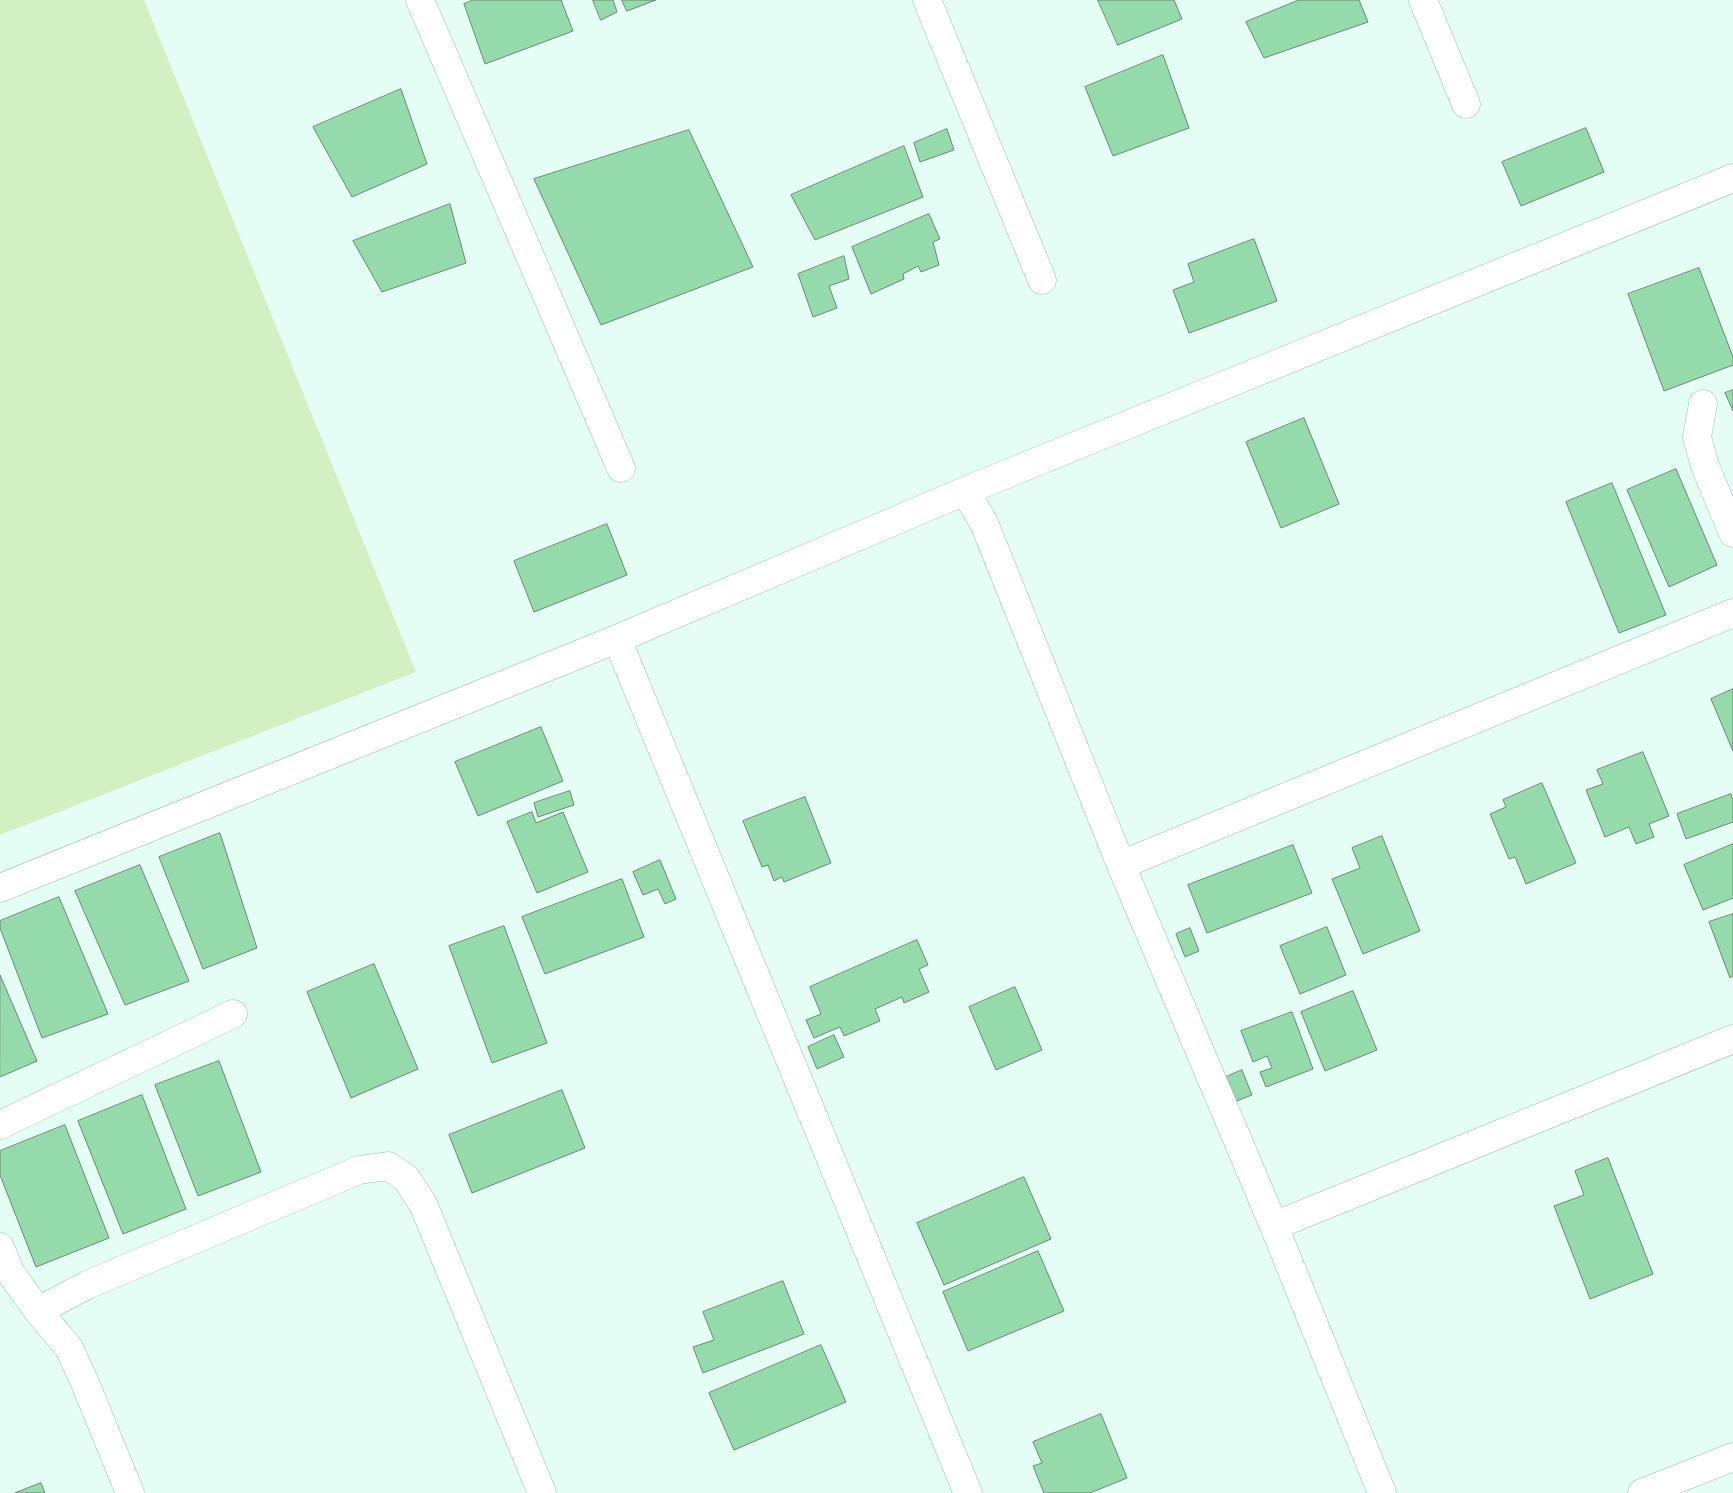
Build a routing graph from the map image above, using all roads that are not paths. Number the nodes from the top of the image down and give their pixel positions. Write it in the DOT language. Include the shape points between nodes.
graph roads {
  1 [pos="420,0"];
  2 [pos="927,0"];
  3 [pos="1423,0"];
  4 [pos="1466,104"];
  5 [pos="1733,178"];
  6 [pos="1042,280"];
  7 [pos="1703,404"];
  8 [pos="621,468"];
  9 [pos="965,491"];
  10 [pos="1733,533"];
  11 [pos="1733,613"];
  12 [pos="617,639"];
  13 [pos="1121,865"];
  14 [pos="0,888"];
  15 [pos="233,1014"];
  16 [pos="1733,1039"];
  17 [pos="0,1126"];
  18 [pos="1274,1226"];
  19 [pos="0,1247"];
  20 [pos="38,1311"];
  21 [pos="1733,1457"];
  22 [pos="130,1493"];
  23 [pos="542,1493"];
  24 [pos="968,1493"];
  25 [pos="1382,1493"];
  26 [pos="1642,1493"];
  1 -- 8 [label="street"];
  2 -- 6 [label="street"];
  3 -- 4 [label="street"];
  5 -- 9 [label="street"];
  7 -- 10 [label="street" via="1697,437 1705,466"];
  9 -- 12 [label="street"];
  9 -- 13 [label="street" via="984,523"];
  11 -- 13 [label="street"];
  12 -- 14 [label="street"];
  12 -- 24 [label="street"];
  13 -- 18 [label="street"];
  15 -- 17 [label="street"];
  16 -- 18 [label="street"];
  18 -- 25 [label="street"];
  19 -- 20 [label="street" via="10,1272"];
  20 -- 22 [label="street" via="69,1348"];
  20 -- 23 [label="street" via="87,1285 359,1170 388,1166 406,1178 423,1204"];
  21 -- 26 [label="street"];
}
